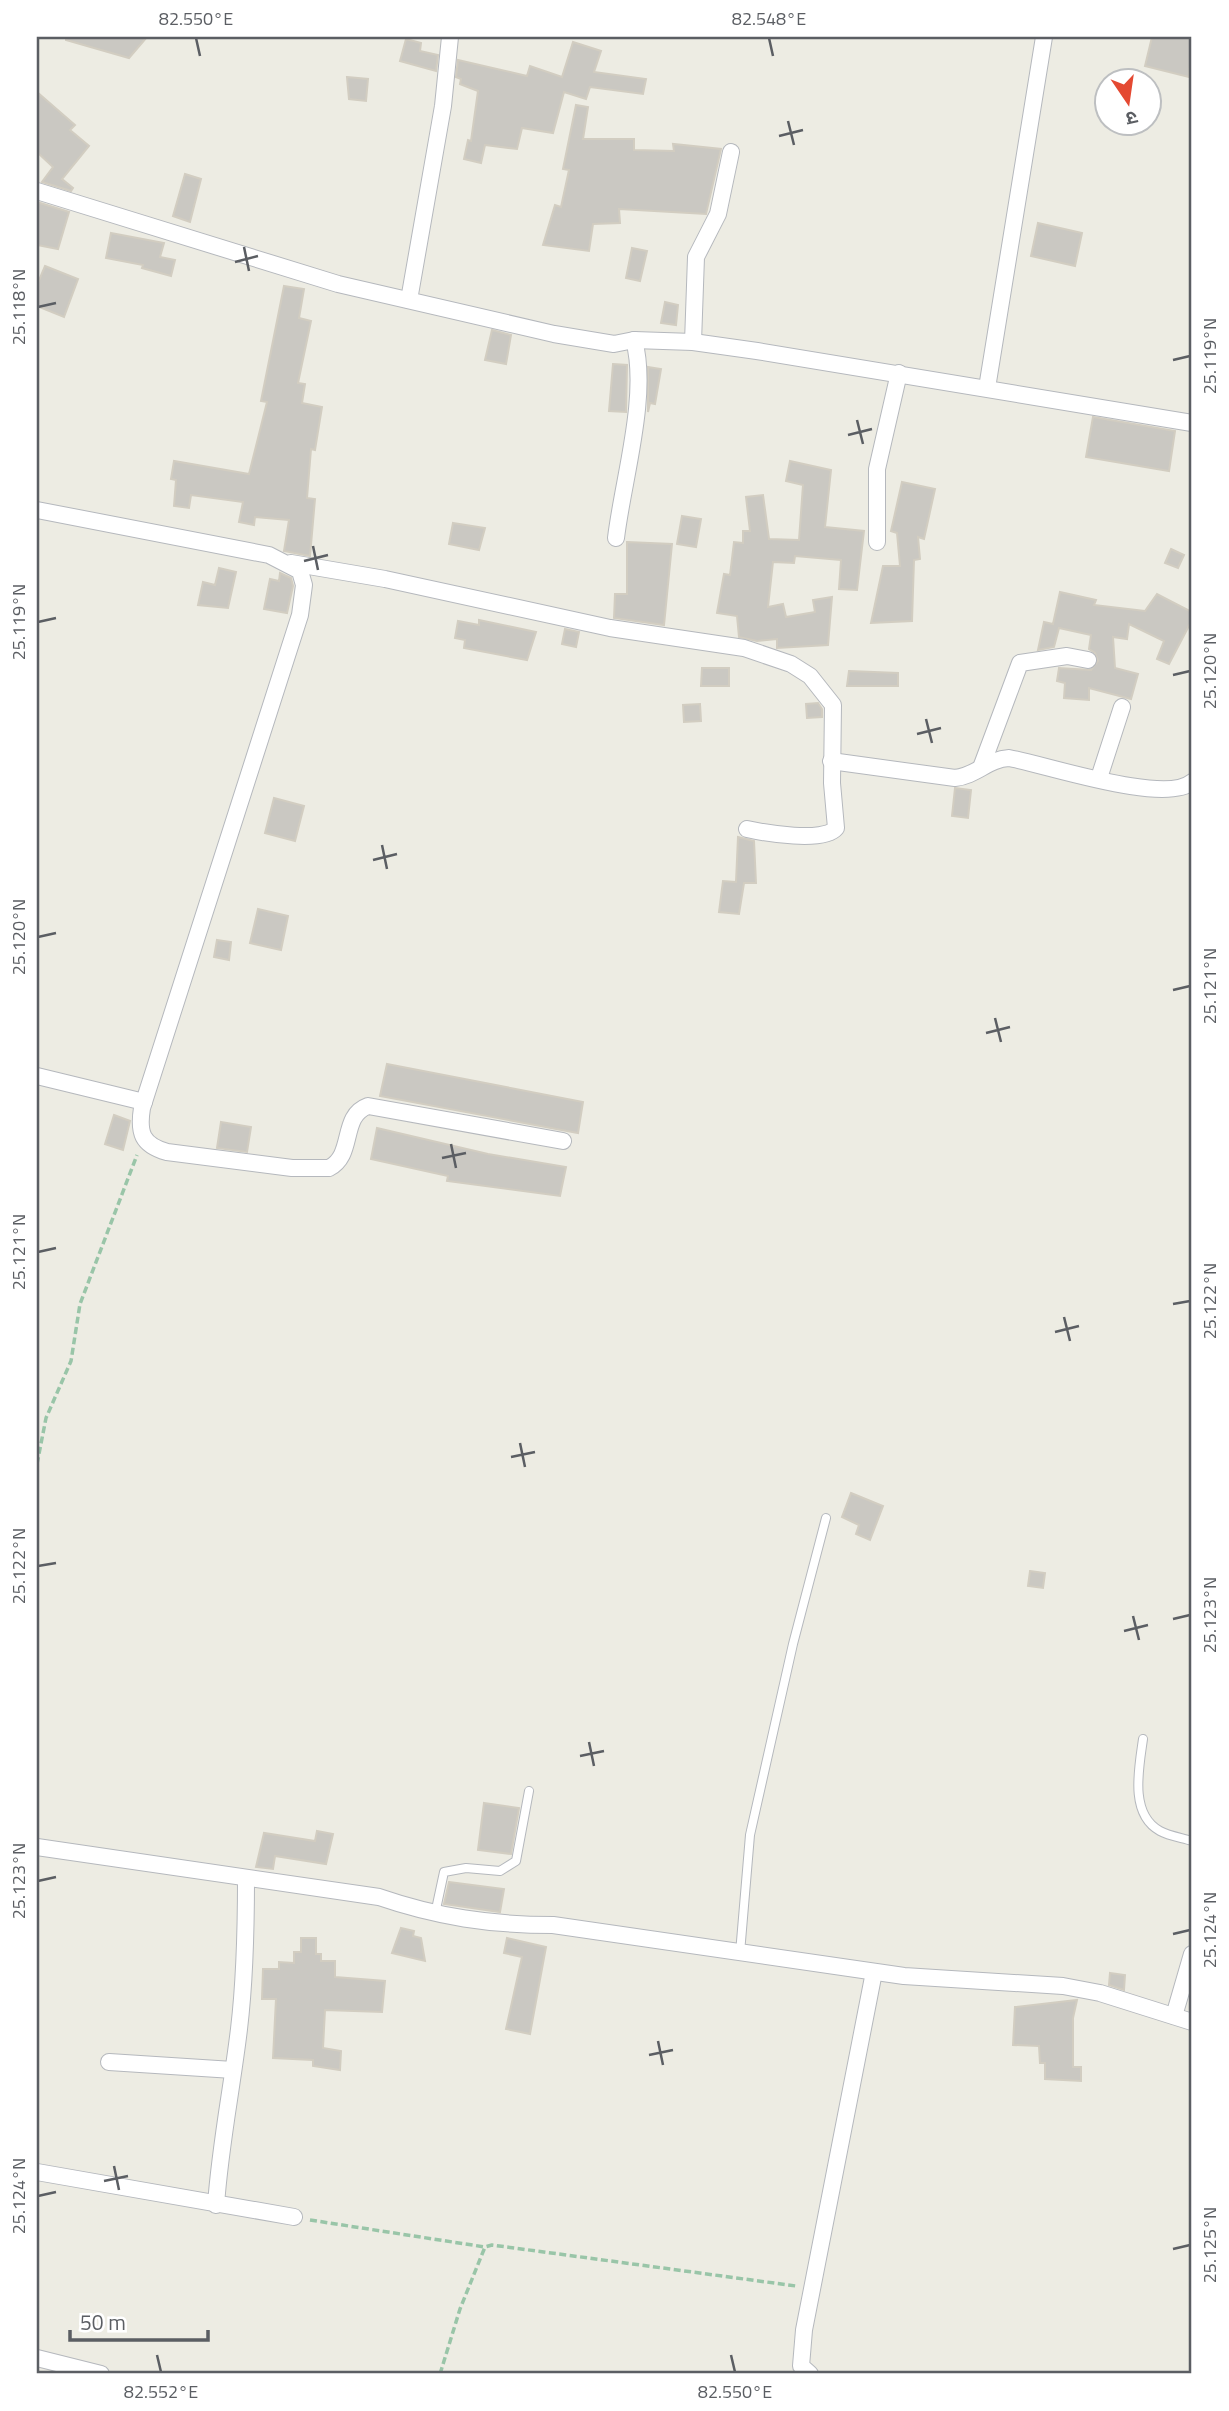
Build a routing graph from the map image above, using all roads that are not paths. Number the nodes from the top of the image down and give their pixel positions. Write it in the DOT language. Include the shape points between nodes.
graph roads {
  1 [pos="450,37"];
  2 [pos="1044,37"];
  3 [pos="731,152"];
  4 [pos="37,191"];
  5 [pos="410,300"];
  6 [pos="634,340"];
  7 [pos="693,342"];
  8 [pos="900,373"];
  9 [pos="987,388"];
  10 [pos="1192,423"];
  11 [pos="37,510"];
  12 [pos="616,538"];
  13 [pos="877,542"];
  14 [pos="281,562"];
  15 [pos="1088,660"];
  16 [pos="1122,707"];
  17 [pos="831,761"];
  18 [pos="982,765"];
  19 [pos="1099,778"];
  20 [pos="1192,782"];
  21 [pos="747,829"];
  22 [pos="37,1076"];
  23 [pos="144,1102"];
  24 [pos="563,1141"];
  25 [pos="826,1518"];
  26 [pos="1143,1739"];
  27 [pos="529,1791"];
  28 [pos="1192,1841"];
  29 [pos="37,1847"];
  30 [pos="246,1879"];
  31 [pos="435,1913"];
  32 [pos="740,1954"];
  33 [pos="1192,1954"];
  34 [pos="874,1972"];
  35 [pos="1174,2016"];
  36 [pos="1192,2022"];
  37 [pos="109,2062"];
  38 [pos="233,2070"];
  39 [pos="37,2172"];
  40 [pos="216,2206"];
  41 [pos="294,2217"];
  42 [pos="37,2358"];
  43 [pos="101,2374"];
  44 [pos="810,2374"];
  1 -- 5 [label="street" via="441,120"];
  2 -- 9 [label="street"];
  3 -- 7 [label="street" via="718,214 696,257"];
  4 -- 5 [label="street" via="244,257"];
  5 -- 6 [label="street" via="554,334 614,344"];
  6 -- 7 [label="street"];
  6 -- 12 [label="street" via="640,362 631,454"];
  7 -- 8 [label="street"];
  8 -- 9 [label="street"];
  8 -- 13 [label="street" via="877,469"];
  9 -- 10 [label="street"];
  11 -- 14 [label="street" via="269,555"];
  14 -- 17 [label="street" via="336,569 598,626 682,636 767,654 810,676 831,700 835,718"];
  14 -- 23 [label="street" via="300,571 304,585 300,615"];
  15 -- 18 [label="street" via="1067,656 1020,663"];
  16 -- 19 [label="street"];
  17 -- 18 [label="street" via="955,778"];
  17 -- 21 [label="street" via="835,831 775,836"];
  18 -- 19 [label="street" via="1009,758"];
  19 -- 20 [label="street" via="1149,790 1174,790"];
  22 -- 23 [label="street"];
  23 -- 24 [label="street" via="143,1140 152,1148 292,1168 329,1168 341,1157 354,1115 368,1106"];
  25 -- 32 [label="lane" via="750,1835"];
  26 -- 28 [label="lane" via="1138,1774 1142,1811 1159,1831"];
  27 -- 31 [label="lane" via="516,1861 496,1871 466,1868 444,1872"];
  29 -- 30 [label="street"];
  30 -- 31 [label="street" via="379,1897"];
  30 -- 38 [label="street" via="246,1939"];
  31 -- 32 [label="street" via="497,1925 553,1925"];
  32 -- 34 [label="street"];
  33 -- 35 [label="street"];
  34 -- 35 [label="street" via="1063,1986"];
  34 -- 44 [label="street" via="801,2353 802,2366"];
  35 -- 36 [label="street"];
  37 -- 38 [label="street"];
  38 -- 40 [label="street"];
  39 -- 40 [label="street"];
  40 -- 41 [label="street"];
  42 -- 43 [label="street"];
}
